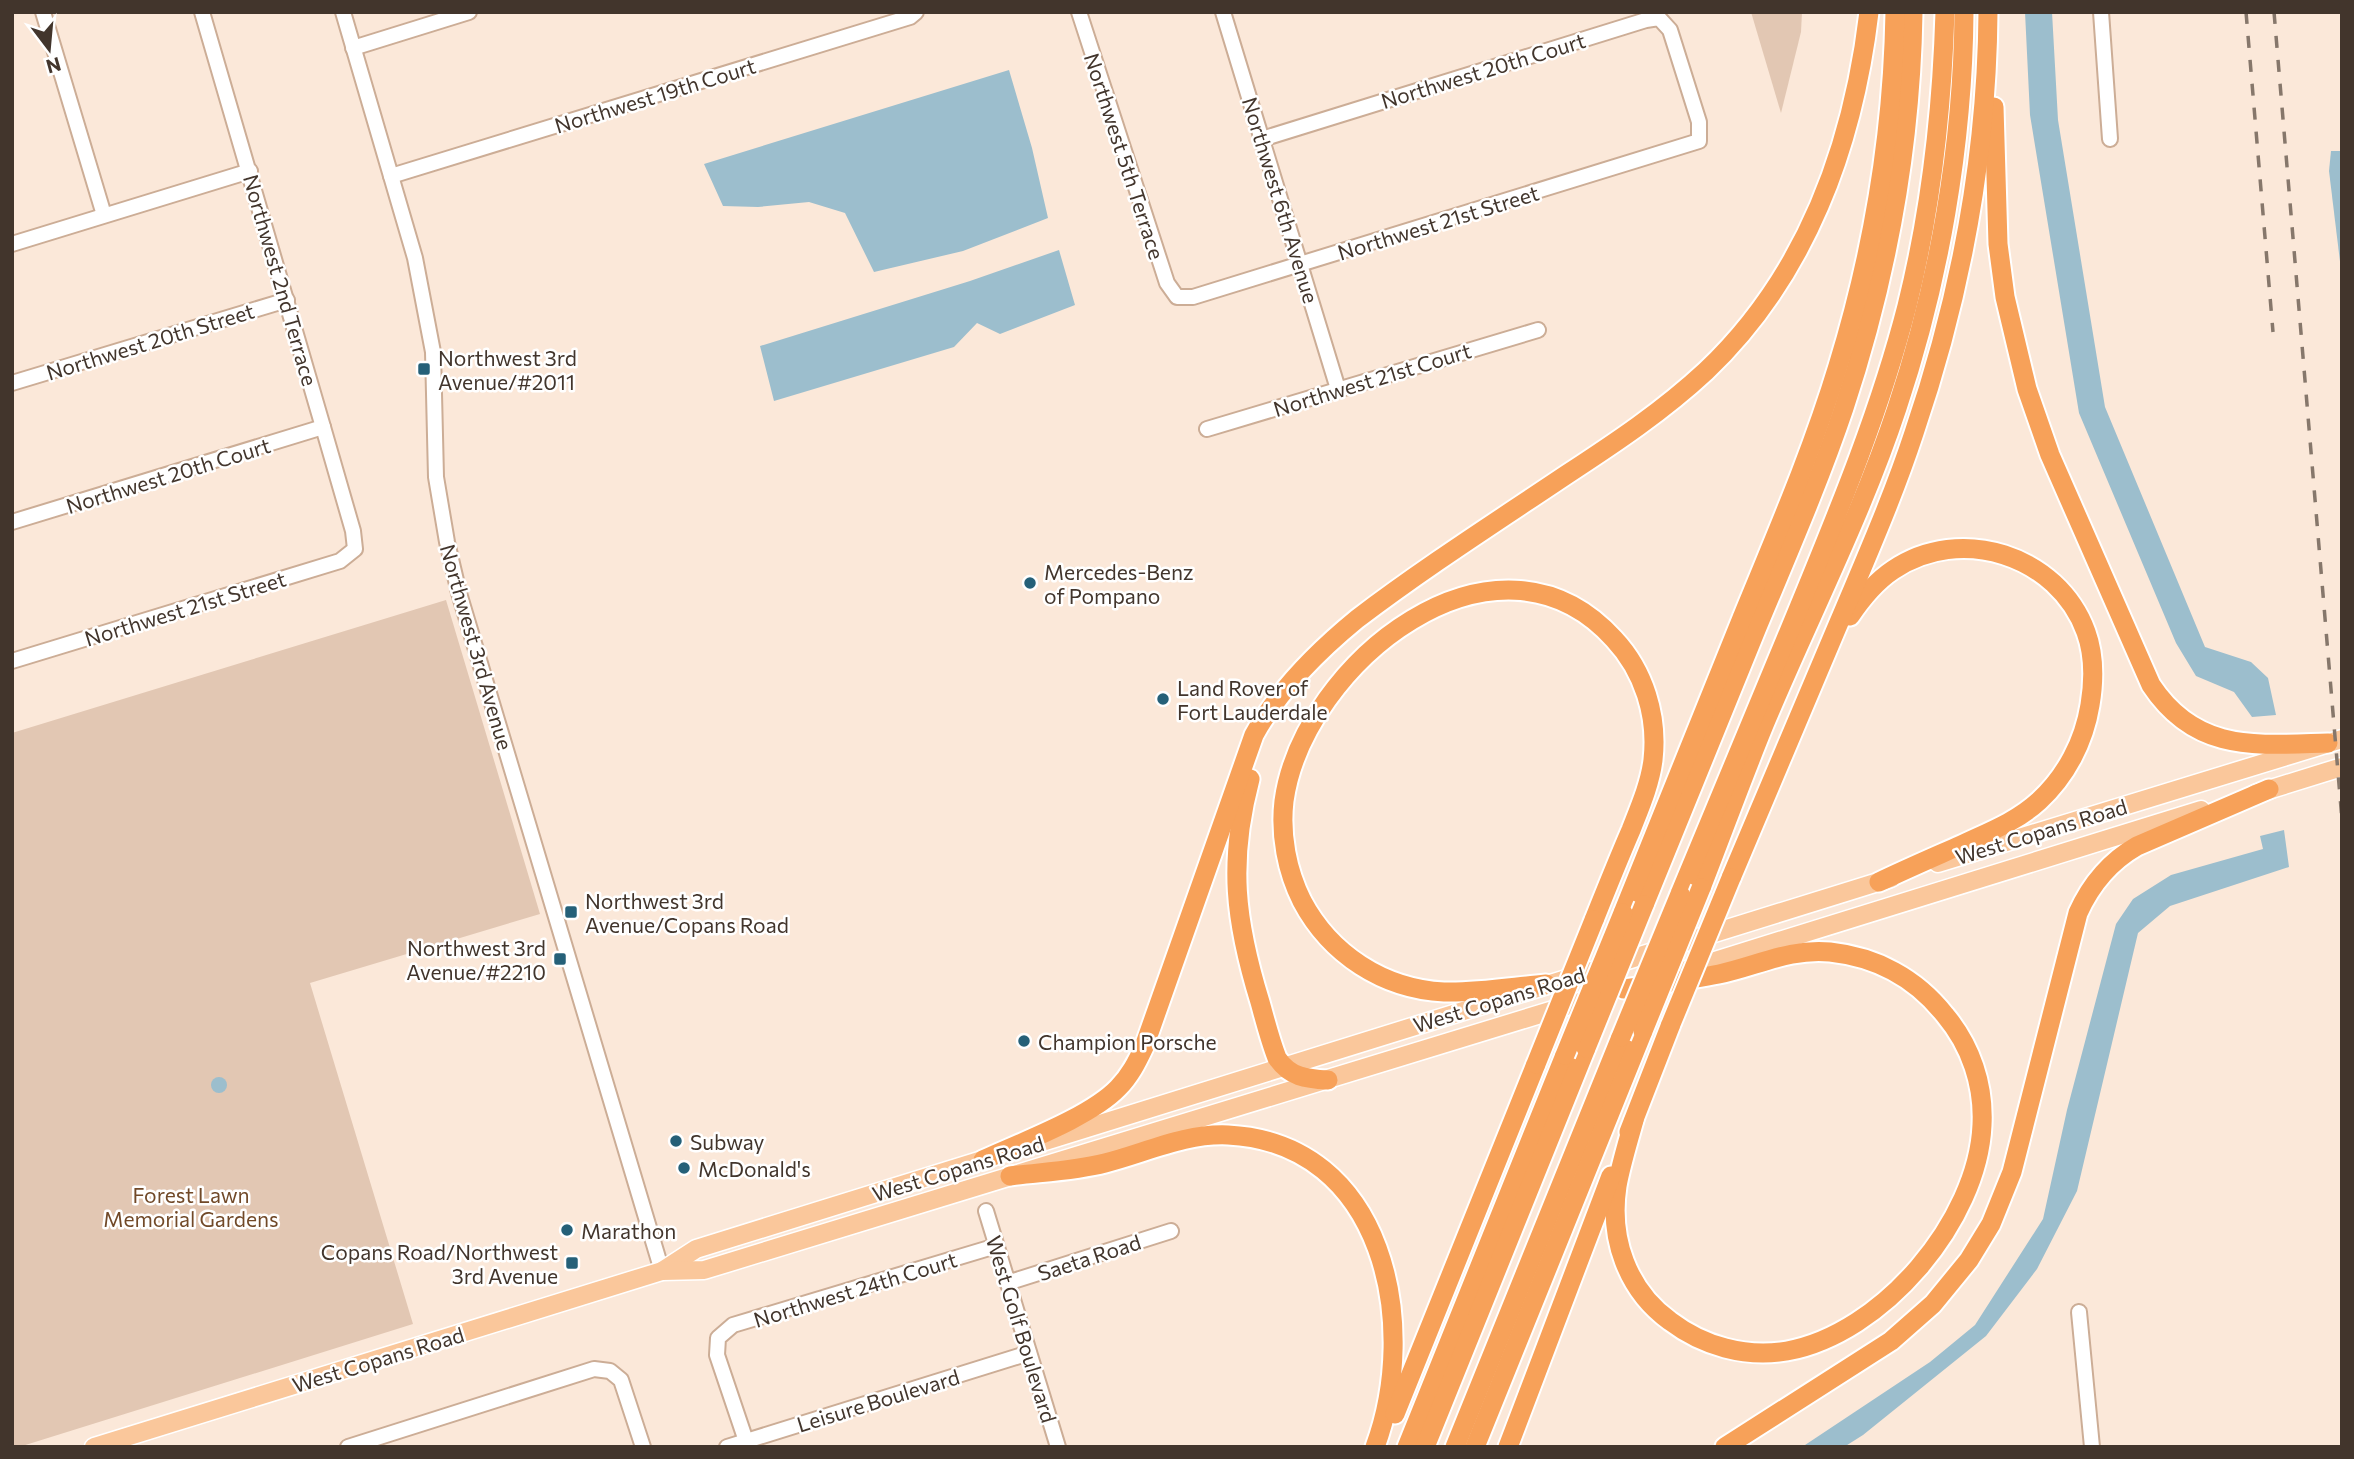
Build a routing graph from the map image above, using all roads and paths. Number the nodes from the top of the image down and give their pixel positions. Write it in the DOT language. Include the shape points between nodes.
graph roads {
  1 [pos="43,12"];
  2 [pos="202,12"];
  3 [pos="343,12"];
  4 [pos="469,12"];
  5 [pos="916,12"];
  6 [pos="1079,12"];
  7 [pos="1223,12"];
  8 [pos="1869,12"];
  9 [pos="1895,12"];
  10 [pos="1913,12"];
  11 [pos="1945,12"];
  12 [pos="1964,12"];
  13 [pos="1990,12"];
  14 [pos="2101,12"];
  15 [pos="353,48"];
  16 [pos="1262,139"];
  17 [pos="2110,139"];
  18 [pos="1699,141"];
  19 [pos="250,171"];
  20 [pos="391,176"];
  21 [pos="104,215"];
  22 [pos="12,244"];
  23 [pos="1301,264"];
  24 [pos="1177,296"];
  25 [pos="287,300"];
  26 [pos="1538,330"];
  27 [pos="12,383"];
  28 [pos="1338,389"];
  29 [pos="323,427"];
  30 [pos="1207,429"];
  31 [pos="12,522"];
  32 [pos="355,549"];
  33 [pos="1825,655"];
  34 [pos="12,661"];
  35 [pos="1310,664"];
  36 [pos="2335,741"];
  37 [pos="2342,767"];
  38 [pos="2269,789"];
  39 [pos="1879,882"];
  40 [pos="1546,984"];
  41 [pos="1624,989"];
  42 [pos="1283,1067"];
  43 [pos="1328,1080"];
  44 [pos="1634,1120"];
  45 [pos="984,1160"];
  46 [pos="1010,1176"];
  47 [pos="986,1211"];
  48 [pos="1171,1231"];
  49 [pos="996,1246"];
  50 [pos="662,1271"];
  51 [pos="1007,1283"];
  52 [pos="2079,1312"];
  53 [pos="1029,1353"];
  54 [pos="746,1441"];
  55 [pos="97,1446"];
  56 [pos="348,1447"];
  57 [pos="643,1447"];
  58 [pos="727,1447"];
  59 [pos="1058,1447"];
  60 [pos="1375,1447"];
  61 [pos="1382,1447"];
  62 [pos="1406,1447"];
  63 [pos="1426,1447"];
  64 [pos="1455,1447"];
  65 [pos="1475,1447"];
  66 [pos="1508,1447"];
  67 [pos="1725,1447"];
  68 [pos="2092,1447"];
  1 -- 21 [label="street"];
  2 -- 19 [label="street, Northwest 2nd Terrace"];
  3 -- 15 [label="street, Northwest 3rd Avenue"];
  4 -- 15 [label="street"];
  5 -- 20 [label="street, Northwest 19th Court" via="896,22"];
  6 -- 24 [label="street, Northwest 5th Terrace" via="1167,283"];
  7 -- 16 [label="street, Northwest 6th Avenue"];
  8 -- 35 [label="highway" via="1853,110 1830,181 1787,267 1737,337 1658,412 1374,606 1340,632"];
  9 -- 62 [label="highway, bridge" via="1877,207 1838,367 1796,486"];
  10 -- 63 [label="highway, bridge" via="1901,164 1882,269 1856,370 1814,490"];
  11 -- 64 [label="highway, bridge" via="1938,135 1925,221 1907,306 1856,470"];
  12 -- 65 [label="highway, bridge" via="1947,197 1910,364 1868,487 1764,726"];
  13 -- 33 [label="highway" via="1976,174 1949,313 1903,464"];
  13 -- 36 [label="highway" via="1997,218 2015,343 2042,436 2141,664 2166,705 2207,735 2247,744"];
  14 -- 17 [label="street"];
  15 -- 20 [label="street, Northwest 3rd Avenue"];
  16 -- 18 [label="street, Northwest 20th Court" via="1659,18 1670,30 1699,122"];
  16 -- 23 [label="street, Northwest 6th Avenue"];
  18 -- 23 [label="street, Northwest 21st Street"];
  19 -- 21 [label="street"];
  19 -- 25 [label="street, Northwest 2nd Terrace"];
  20 -- 50 [label="street, Northwest 3rd Avenue" via="415,258 433,352 436,477 459,593"];
  21 -- 22 [label="street"];
  23 -- 24 [label="street, Northwest 21st Street" via="1193,297"];
  23 -- 28 [label="street, Northwest 6th Avenue"];
  25 -- 27 [label="street, Northwest 20th Street"];
  25 -- 29 [label="street, Northwest 2nd Terrace"];
  26 -- 28 [label="street, Northwest 21st Court"];
  28 -- 30 [label="street, Northwest 21st Court"];
  29 -- 31 [label="street, Northwest 20th Court"];
  29 -- 32 [label="street, Northwest 2nd Terrace"];
  32 -- 34 [label="street, Northwest 21st Street" via="340,561"];
  33 -- 39 [label="highway" via="1883,578 1919,556 1956,548 2003,553 2034,568 2066,597 2087,635 2093,684 2087,721 2073,757 2054,786 2006,825"];
  33 -- 44 [label="highway, bridge"];
  35 -- 42 [label="highway" via="1256,757 1237,852 1237,907 1245,950"];
  35 -- 45 [label="highway" via="1274,703 1254,735 1134,1068 1093,1108"];
  36 -- 39 [label="main road, West Copans Road"];
  37 -- 38 [label="main road, West Copans Road"];
  38 -- 41 [label="main road, West Copans Road"];
  38 -- 67 [label="highway" via="2137,846 2101,874 2078,913 2010,1181 1969,1260 1933,1304 1891,1341"];
  39 -- 40 [label="main road, West Copans Road"];
  40 -- 42 [label="main road, West Copans Road"];
  40 -- 61 [label="highway, bridge" via="1444,992 1388,980 1353,960 1322,932 1307,909 1291,873 1283,832 1293,766 1340,684 1401,627 1439,605 1476,592 1529,592 1553,598 1599,624 1638,673 1653,719 1654,745 1644,797"];
  41 -- 43 [label="main road, West Copans Road"];
  41 -- 44 [label="highway" via="1722,974 1799,952 1828,952 1872,961 1920,988 1949,1020 1970,1055 1982,1110 1979,1154 1969,1185 1945,1233 1914,1273 1874,1309 1837,1332 1799,1348 1763,1353 1724,1348 1686,1333 1654,1308 1634,1282 1615,1221 1618,1180"];
  42 -- 43 [label="highway" via="1300,1077"];
  42 -- 45 [label="main road, West Copans Road"];
  43 -- 46 [label="main road, West Copans Road"];
  44 -- 66 [label="highway"];
  45 -- 50 [label="main road, West Copans Road" via="696,1249"];
  46 -- 50 [label="main road, West Copans Road" via="704,1270"];
  46 -- 60 [label="highway" via="1102,1164 1202,1135 1252,1138 1278,1145 1312,1163 1342,1189 1364,1218 1388,1283 1394,1367"];
  47 -- 49 [label="street, West Golf Boulevard"];
  48 -- 51 [label="street, Saeta Road"];
  49 -- 51 [label="street, West Golf Boulevard"];
  49 -- 54 [label="street, Northwest 24th Court" via="733,1325 718,1338 717,1355"];
  50 -- 55 [label="main road, West Copans Road"];
  51 -- 53 [label="street, West Golf Boulevard"];
  52 -- 68 [label="street"];
  53 -- 54 [label="street, Leisure Boulevard"];
  53 -- 59 [label="street, West Golf Boulevard"];
  54 -- 58 [label="street, Leisure Boulevard"];
  56 -- 57 [label="street" via="594,1369 610,1371 621,1380"];
}
